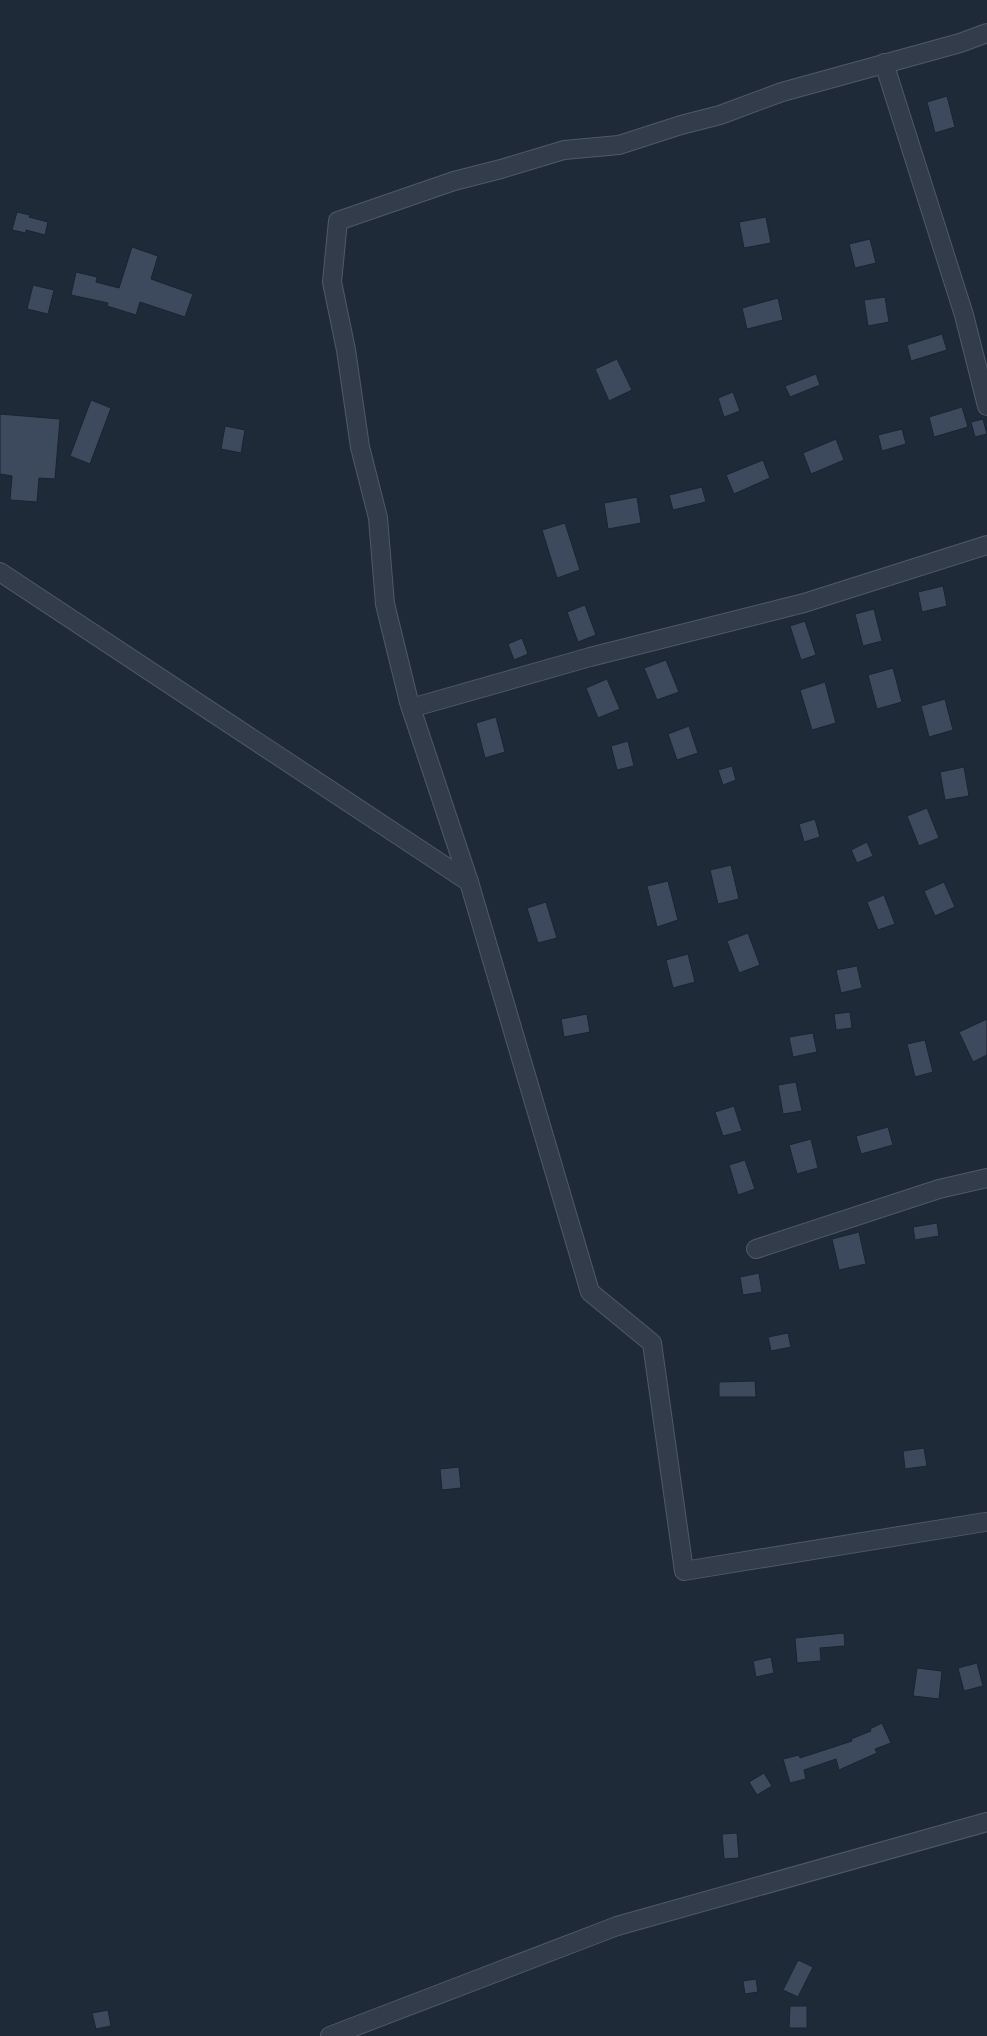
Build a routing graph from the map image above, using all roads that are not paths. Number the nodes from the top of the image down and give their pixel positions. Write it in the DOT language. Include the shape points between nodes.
graph roads {
  1 [pos="987,33"];
  2 [pos="884,63"];
  3 [pos="987,406"];
  4 [pos="987,545"];
  5 [pos="0,572"];
  6 [pos="411,708"];
  7 [pos="468,882"];
  8 [pos="987,1178"];
  9 [pos="756,1249"];
  10 [pos="985,1522"];
  11 [pos="987,1822"];
  12 [pos="330,2036"];
  1 -- 2 [label="street" via="960,44"];
  2 -- 3 [label="street" via="964,315"];
  2 -- 6 [label="street" via="619,145 564,150 454,181 338,221 332,282 360,447 378,518 385,604"];
  4 -- 6 [label="street" via="804,604 590,656"];
  5 -- 7 [label="street"];
  6 -- 7 [label="street"];
  7 -- 10 [label="street" via="590,1292 652,1342 684,1571"];
  8 -- 9 [label="street" via="939,1189"];
  11 -- 12 [label="street" via="617,1926"];
}
